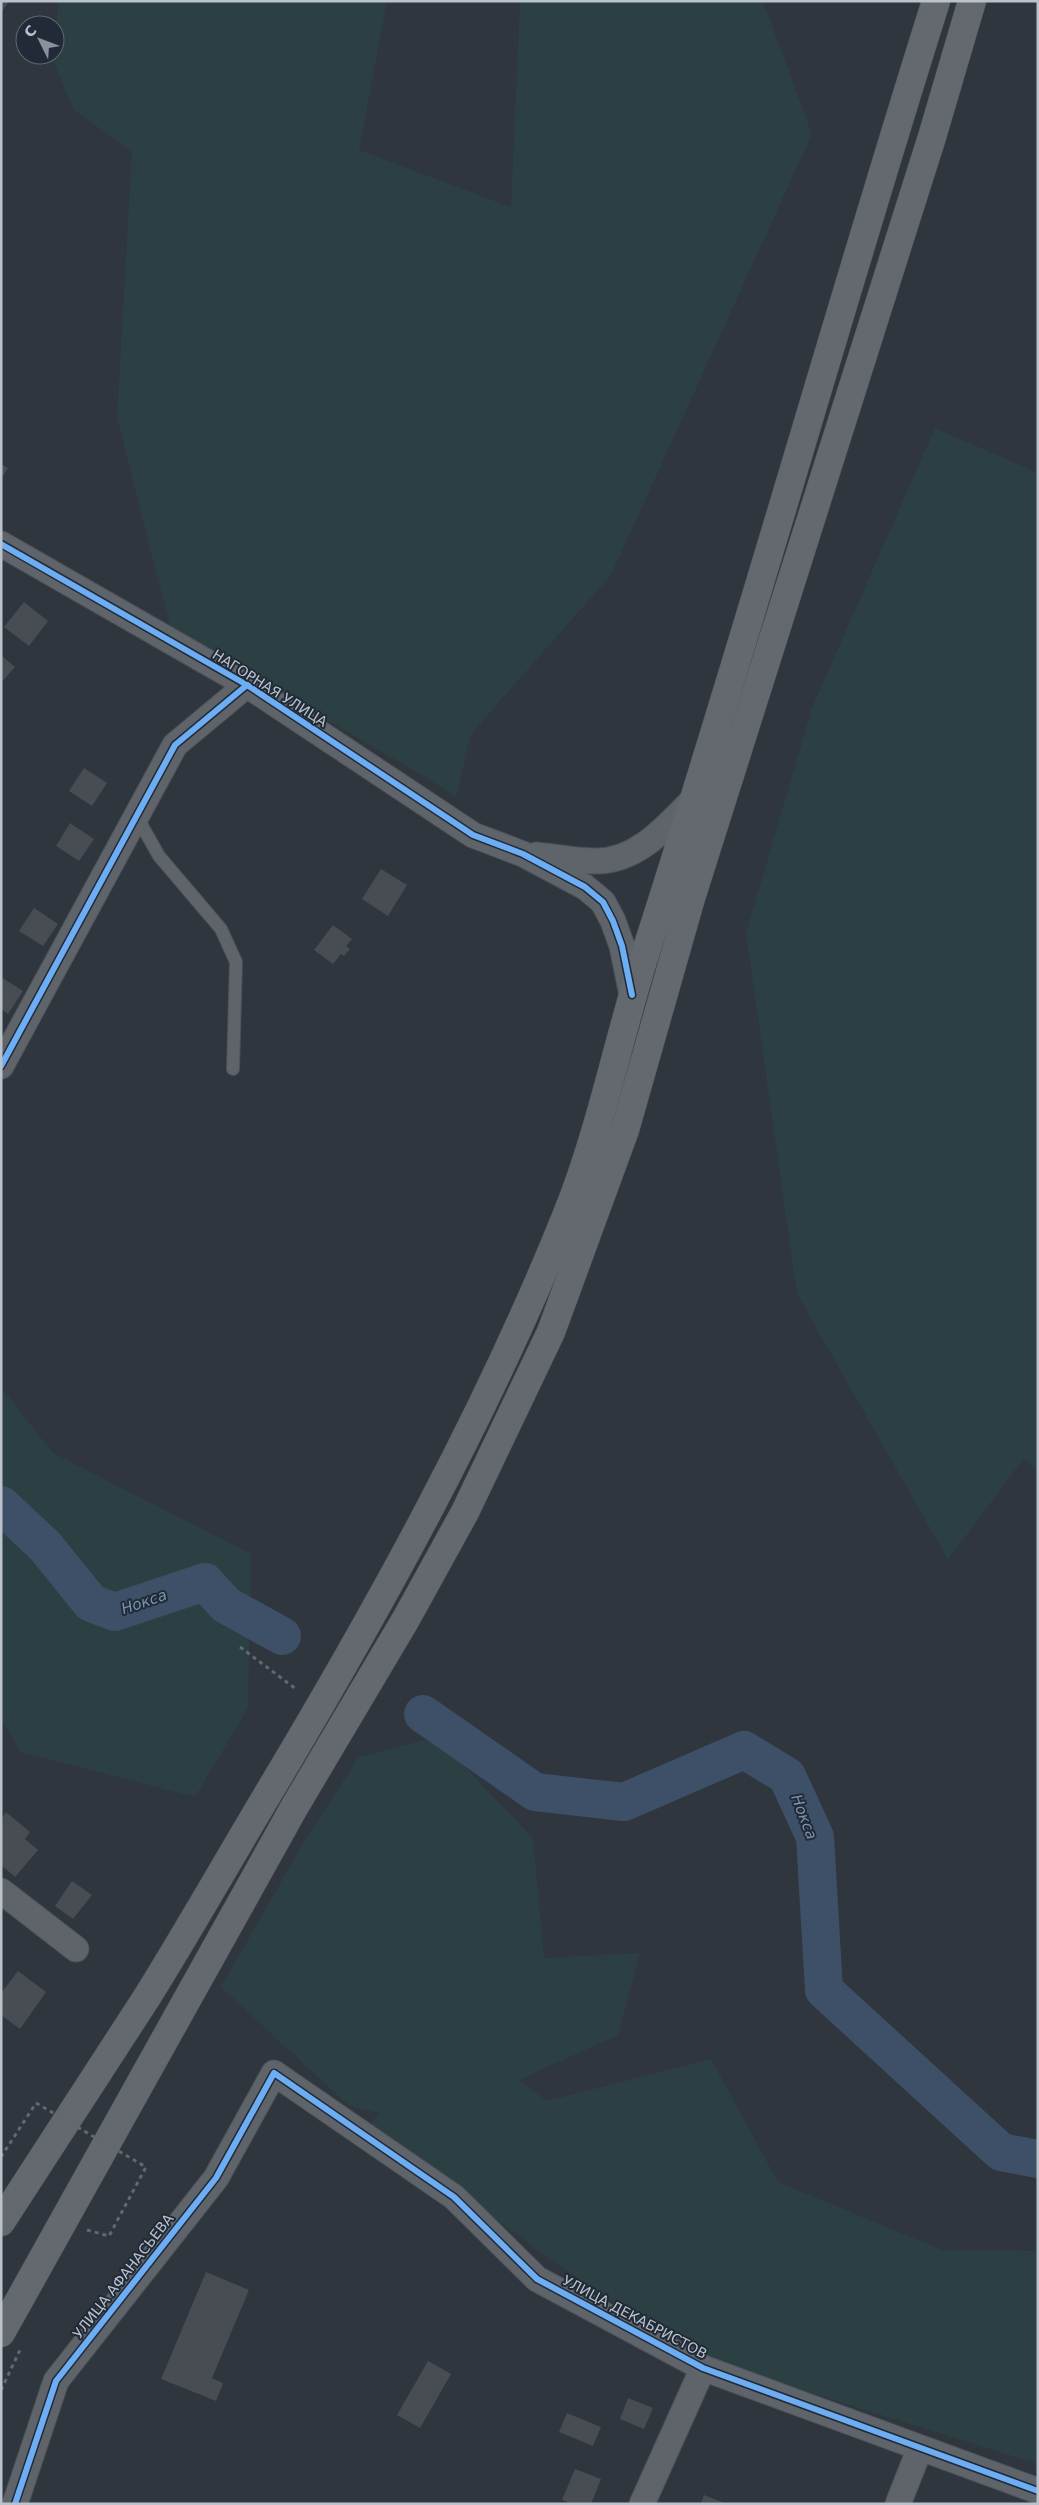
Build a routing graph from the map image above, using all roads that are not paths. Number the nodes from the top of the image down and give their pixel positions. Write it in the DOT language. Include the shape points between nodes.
graph roads {
  1 [pos="972,1"];
  2 [pos="935,2"];
  3 [pos="1,544"];
  4 [pos="247,685"];
  5 [pos="695,798"];
  6 [pos="137,817"];
  7 [pos="523,854"];
  8 [pos="632,994"];
  9 [pos="1,1066"];
  10 [pos="233,1068"];
  11 [pos="1,1890"];
  12 [pos="76,1949"];
  13 [pos="274,2073"];
  14 [pos="1,2222"];
  15 [pos="1,2333"];
  16 [pos="703,2368"];
  17 [pos="920,2448"];
  18 [pos="1038,2491"];
  19 [pos="15,2504"];
  20 [pos="642,2504"];
  21 [pos="898,2504"];
  1 -- 15 [label="main road" via="694,888 625,1130 551,1332 456,1529 290,1814"];
  2 -- 5 [label="main road"];
  3 -- 4 [label="street, НАГОРНАЯ УЛИЦА"];
  4 -- 6 [label="street" via="176,745"];
  4 -- 7 [label="street, НАГОРНАЯ УЛИЦА" via="473,835"];
  5 -- 7 [label="street" via="648,843 623,857 599,861"];
  5 -- 8 [label="main road"];
  6 -- 9 [label="street"];
  6 -- 10 [label="lane" via="159,856 221,929 236,962"];
  7 -- 8 [label="street" via="585,887 603,902 614,921 622,946"];
  8 -- 14 [label="main road" via="569,1210 513,1339 417,1533 338,1677 147,1996"];
  11 -- 12 [label="street"];
  13 -- 16 [label="street, УЛИЦА ДЕКАБРИСТОВ" via="454,2196 537,2279"];
  13 -- 19 [label="street, УЛИЦА АФАНАСЬЕВА" via="216,2178 56,2381"];
  16 -- 17 [label="street, УЛИЦА ДЕКАБРИСТОВ"];
  16 -- 20 [label="street"];
  17 -- 18 [label="street, УЛИЦА ДЕКАБРИСТОВ"];
  17 -- 21 [label="street"];
}
